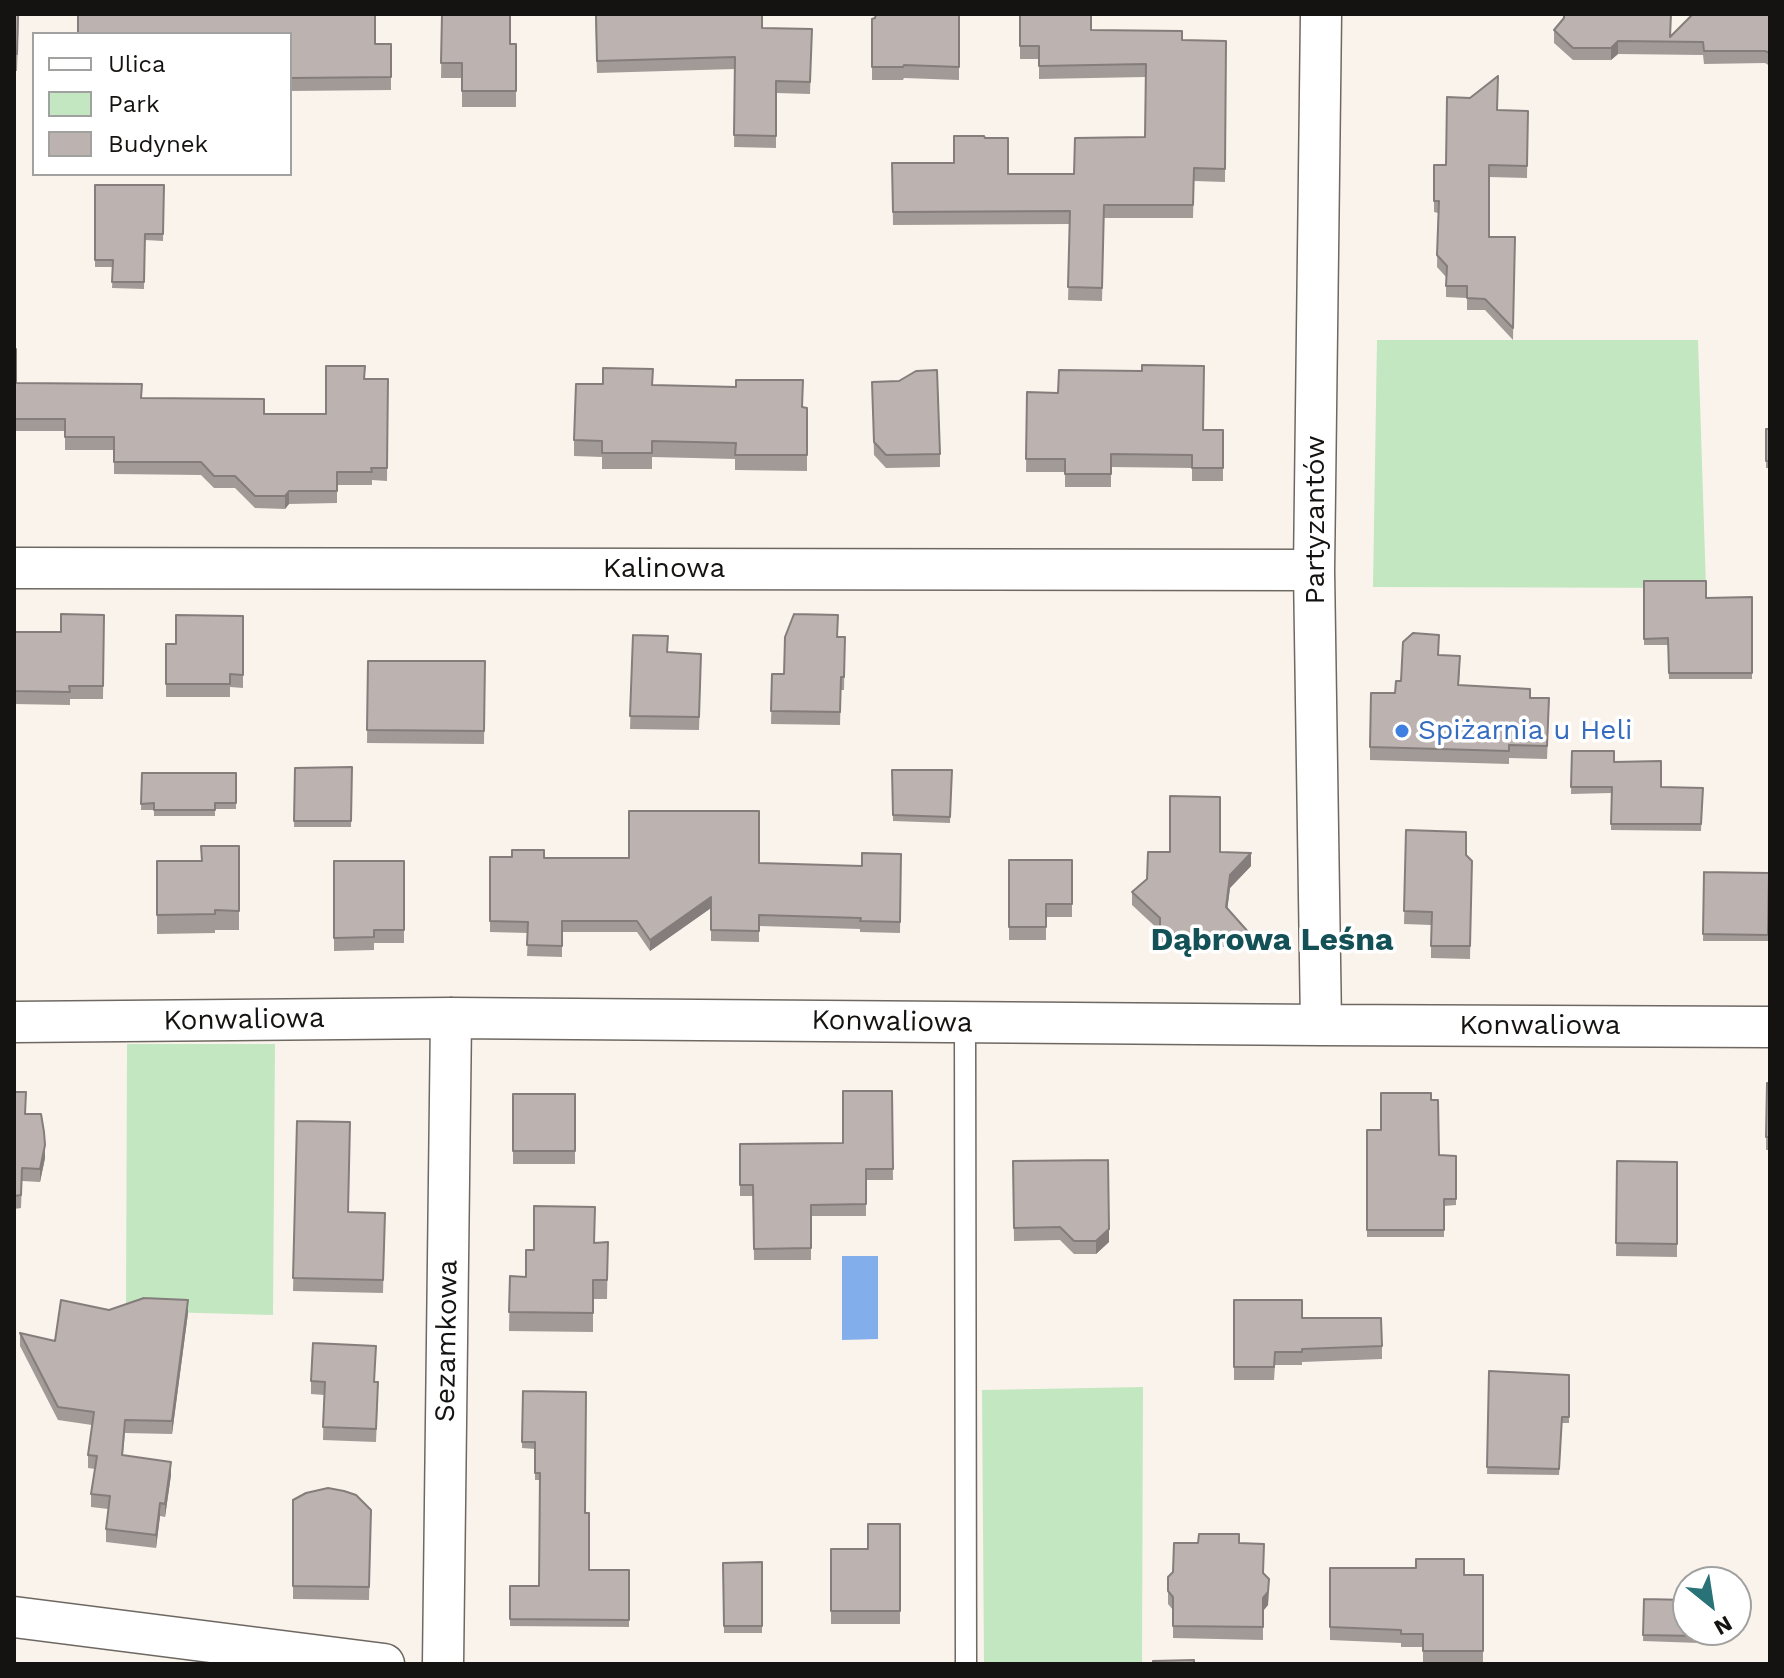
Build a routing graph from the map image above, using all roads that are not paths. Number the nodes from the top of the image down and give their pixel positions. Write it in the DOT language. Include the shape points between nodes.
graph roads {
  1 [pos="1321,14"];
  2 [pos="14,568"];
  3 [pos="1314,570"];
  4 [pos="451,1018"];
  5 [pos="14,1022"];
  6 [pos="965,1023"];
  7 [pos="1321,1025"];
  8 [pos="1770,1027"];
  9 [pos="14,1617"];
  10 [pos="384,1664"];
  11 [pos="443,1664"];
  12 [pos="966,1664"];
  1 -- 3 [label="street, Partyzantów"];
  2 -- 3 [label="street, Kalinowa"];
  3 -- 7 [label="street, Partyzantów"];
  4 -- 5 [label="street, Konwaliowa"];
  4 -- 6 [label="street, Konwaliowa"];
  4 -- 11 [label="street, Sezamkowa"];
  6 -- 7 [label="street, Konwaliowa"];
  6 -- 12 [label="lane"];
  7 -- 8 [label="street, Konwaliowa"];
  9 -- 10 [label="street"];
}
